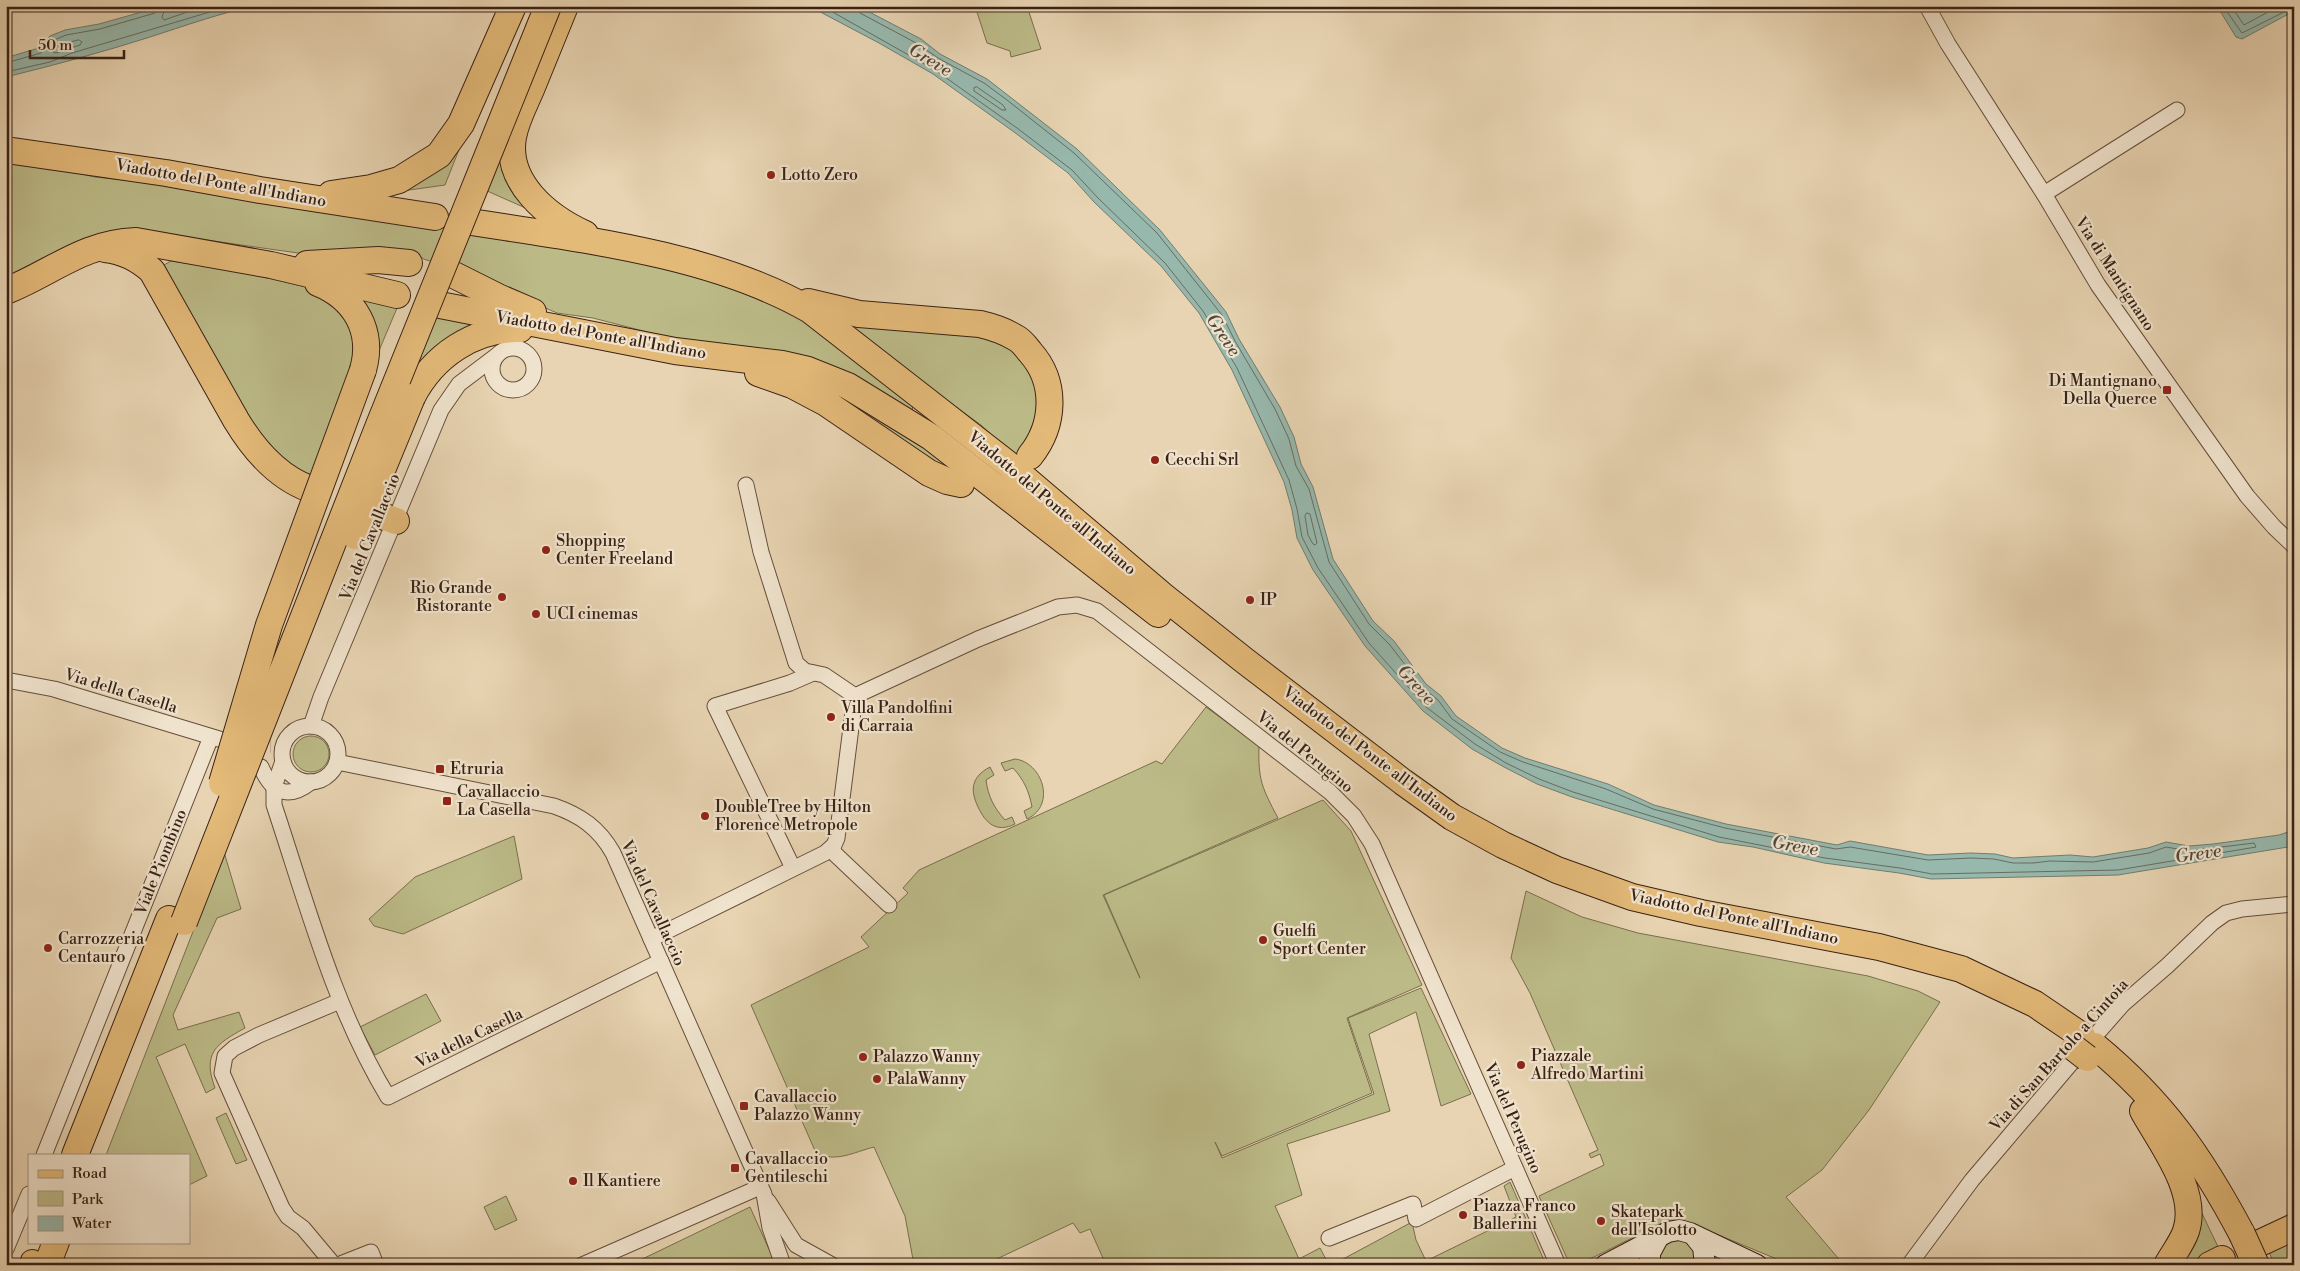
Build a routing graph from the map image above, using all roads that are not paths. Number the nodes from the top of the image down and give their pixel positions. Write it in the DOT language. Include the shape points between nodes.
graph roads {
  1 [pos="513,6"];
  2 [pos="530,6"];
  3 [pos="548,6"];
  4 [pos="565,6"];
  5 [pos="1927,6"];
  6 [pos="2177,110"];
  7 [pos="6,150"];
  8 [pos="2044,194"];
  9 [pos="302,197"];
  10 [pos="435,217"];
  11 [pos="471,222"];
  12 [pos="608,244"];
  13 [pos="89,249"];
  14 [pos="409,264"];
  15 [pos="271,265"];
  16 [pos="454,275"];
  17 [pos="39,276"];
  18 [pos="6,291"];
  19 [pos="784,295"];
  20 [pos="397,296"];
  21 [pos="6,301"];
  22 [pos="440,305"];
  23 [pos="598,337"];
  24 [pos="675,352"];
  25 [pos="496,356"];
  26 [pos="763,360"];
  27 [pos="476,372"];
  28 [pos="492,375"];
  29 [pos="1030,456"];
  30 [pos="960,484"];
  31 [pos="746,486"];
  32 [pos="310,489"];
  33 [pos="371,512"];
  34 [pos="396,521"];
  35 [pos="2294,546"];
  36 [pos="813,673"];
  37 [pos="7,681"];
  38 [pos="855,696"];
  39 [pos="311,726"];
  40 [pos="216,738"];
  41 [pos="283,761"];
  42 [pos="337,762"];
  43 [pos="261,767"];
  44 [pos="311,782"];
  45 [pos="222,783"];
  46 [pos="274,787"];
  47 [pos="221,827"];
  48 [pos="832,848"];
  49 [pos="793,868"];
  50 [pos="2294,904"];
  51 [pos="889,905"];
  52 [pos="176,920"];
  53 [pos="651,939"];
  54 [pos="661,961"];
  55 [pos="340,1001"];
  56 [pos="2082,1050"];
  57 [pos="2143,1111"];
  58 [pos="44,1154"];
  59 [pos="75,1154"];
  60 [pos="92,1154"];
  61 [pos="1515,1168"];
  62 [pos="762,1190"];
  63 [pos="28,1196"];
  64 [pos="2294,1227"];
  65 [pos="1695,1236"];
  66 [pos="1329,1238"];
  67 [pos="1658,1238"];
  68 [pos="54,1244"];
  69 [pos="6,1249"];
  70 [pos="2237,1253"];
  71 [pos="36,1260"];
  72 [pos="592,1263"];
  73 [pos="2166,1263"];
  74 [pos="831,1264"];
  75 [pos="334,1265"];
  76 [pos="338,1265"];
  77 [pos="376,1265"];
  78 [pos="783,1265"];
  79 [pos="809,1265"];
  80 [pos="1558,1265"];
  81 [pos="1605,1265"];
  82 [pos="1650,1265"];
  83 [pos="1705,1265"];
  84 [pos="1757,1265"];
  85 [pos="1909,1265"];
  1 -- 9 [label="highway" via="461,124 439,156 399,180 363,190"];
  2 -- 45 [label="highway, bridge"];
  3 -- 47 [label="highway, bridge"];
  4 -- 12 [label="highway" via="516,126 512,148 516,171 522,183 550,214"];
  5 -- 8 [label="street, Via di Mantignano"];
  6 -- 8 [label="street"];
  7 -- 9 [label="highway, Viadotto del Ponte all'Indiano"];
  8 -- 35 [label="street, Via di Mantignano" via="2098,285 2247,496"];
  9 -- 10 [label="highway, Viadotto del Ponte all'Indiano"];
  11 -- 12 [label="highway, Viadotto del Ponte all'Indiano"];
  12 -- 19 [label="highway, Viadotto del Ponte all'Indiano" via="675,259"];
  13 -- 15 [label="highway" via="119,241 136,241"];
  13 -- 17 [label="highway"];
  13 -- 32 [label="highway" via="120,251 152,271 251,444 279,472"];
  14 -- 15 [label="highway" via="378,260"];
  15 -- 20 [label="highway"];
  15 -- 45 [label="highway, bridge" via="330,289 349,304 359,319 367,350 363,370 268,625"];
  16 -- 26 [label="highway, Viadotto del Ponte all'Indiano" via="538,314"];
  17 -- 18 [label="highway"];
  17 -- 21 [label="highway"];
  19 -- 29 [label="highway" via="859,314 980,324 1018,339 1040,366 1051,404 1043,436"];
  19 -- 56 [label="highway, Viadotto del Ponte all'Indiano" via="835,328 1009,465 1178,608 1452,817 1557,870 1632,897 1693,912 1880,947 1961,969 2034,1004"];
  22 -- 23 [label="highway, Viadotto del Ponte all'Indiano"];
  23 -- 24 [label="highway, Viadotto del Ponte all'Indiano"];
  23 -- 47 [label="highway, bridge" via="502,330 458,346 426,374 412,397 286,698"];
  24 -- 26 [label="highway, Viadotto del Ponte all'Indiano"];
  24 -- 30 [label="highway" via="792,385 826,403 929,473"];
  25 -- 27 [label="street, Via del Cavallaccio"];
  25 -- 28 [label="street"];
  25 -- 28 [label="street, Via del Cavallaccio" via="508,348 522,349 532,359 534,373 527,385 514,391 500,387"];
  26 -- 56 [label="highway, Viadotto del Ponte all'Indiano" via="808,370 848,386 914,426 1327,746 1440,827 1482,851 1562,888 1628,912 1882,963 1946,982 1983,996"];
  27 -- 28 [label="street, Via del Cavallaccio"];
  27 -- 34 [label="street, Via del Cavallaccio" via="459,384 441,410"];
  31 -- 36 [label="street" via="772,591 796,663"];
  33 -- 34 [label="highway"];
  34 -- 39 [label="street, Via del Cavallaccio" via="323,690"];
  36 -- 38 [label="street" via="824,675"];
  36 -- 49 [label="street" via="714,706"];
  37 -- 40 [label="street, Via della Casella" via="54,689"];
  38 -- 48 [label="street" via="837,838"];
  38 -- 61 [label="street, Via del Perugino" via="978,639 1058,607 1077,605 1097,611 1330,792 1359,823 1372,844"];
  39 -- 41 [label="street" via="304,726 278,745"];
  39 -- 42 [label="street" via="323,729 333,737 338,749"];
  40 -- 58 [label="street, Viale Piombino"];
  41 -- 44 [label="street" via="290,774"];
  41 -- 46 [label="street, Via della Casella"];
  42 -- 44 [label="street" via="327,776"];
  42 -- 53 [label="street, Via del Cavallaccio" via="546,804 576,815 592,826 607,843"];
  43 -- 46 [label="street, Via della Casella"];
  44 -- 46 [label="street" via="292,792"];
  45 -- 52 [label="highway"];
  46 -- 55 [label="street, Via della Casella" via="274,805"];
  47 -- 52 [label="highway, bridge"];
  48 -- 49 [label="street"];
  48 -- 51 [label="street"];
  49 -- 53 [label="street"];
  50 -- 56 [label="street, Via di San Bartolo a Cintoia" via="2242,909 2220,917 2124,1004"];
  52 -- 59 [label="highway"];
  52 -- 60 [label="highway"];
  53 -- 54 [label="street, Via del Cavallaccio"];
  54 -- 55 [label="street, Via della Casella" via="388,1097 367,1062"];
  54 -- 62 [label="street, Via del Cavallaccio"];
  55 -- 75 [label="street" via="234,1048 225,1056 222,1066 222,1073 282,1208"];
  56 -- 57 [label="highway, Viadotto del Ponte all'Indiano"];
  56 -- 70 [label="highway, Viadotto del Ponte all'Indiano" via="2126,1072 2172,1121 2218,1190"];
  56 -- 85 [label="street, Via di San Bartolo a Cintoia" via="1972,1180"];
  57 -- 70 [label="highway, Viadotto del Ponte all'Indiano" via="2176,1152"];
  57 -- 73 [label="highway" via="2183,1183 2189,1202 2185,1233"];
  61 -- 66 [label="street" via="1416,1219 1413,1204"];
  61 -- 80 [label="street, Via del Perugino"];
  62 -- 72 [label="street"];
  62 -- 74 [label="street" via="796,1245"];
  62 -- 78 [label="street, Via del Cavallaccio" via="770,1228"];
  63 -- 69 [label="street"];
  64 -- 70 [label="highway"];
  65 -- 67 [label="street" via="1685,1231 1674,1231"];
  65 -- 83 [label="street" via="1703,1247"];
  65 -- 84 [label="street"];
  67 -- 81 [label="street"];
  67 -- 82 [label="street" via="1650,1252"];
  68 -- 71 [label="highway"];
  74 -- 79 [label="street"];
  76 -- 77 [label="street" via="371,1252"];
}
